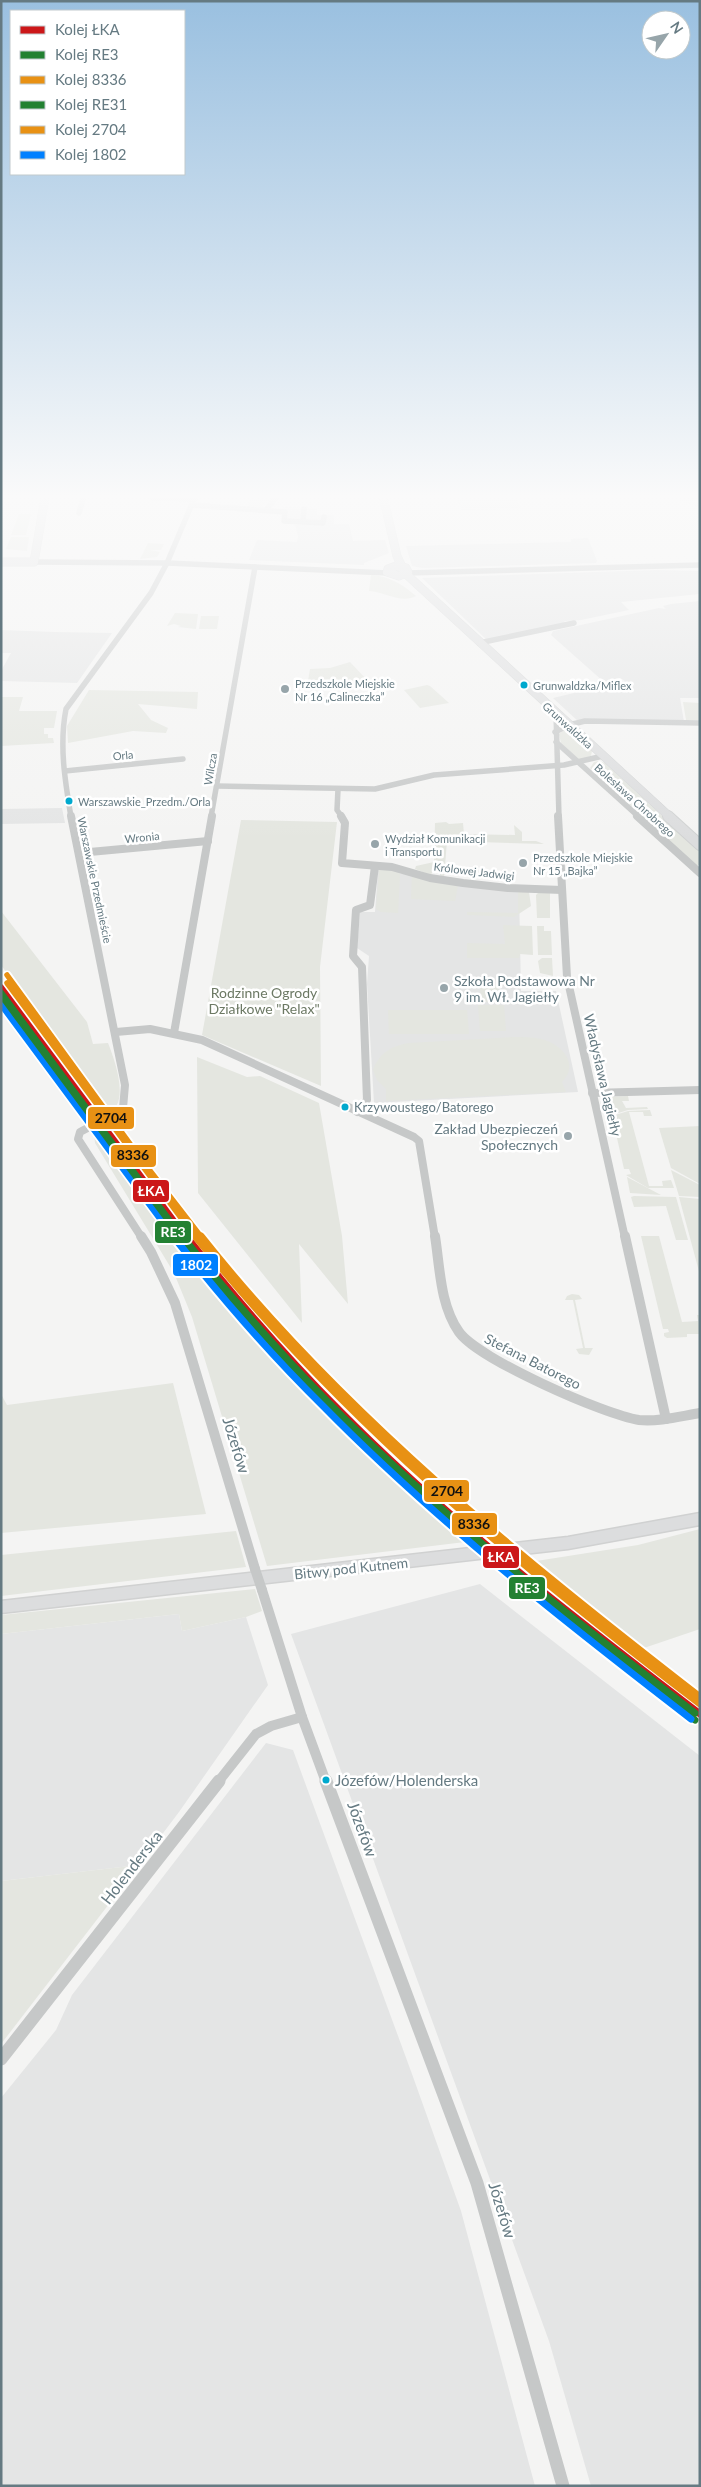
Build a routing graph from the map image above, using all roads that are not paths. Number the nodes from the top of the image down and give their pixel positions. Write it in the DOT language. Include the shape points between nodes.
graph roads {
  1 [pos="140,608"];
  2 [pos="248,608"];
  3 [pos="441,608"];
  4 [pos="574,623"];
  5 [pos="479,643"];
  6 [pos="556,713"];
  7 [pos="700,723"];
  8 [pos="568,725"];
  9 [pos="555,732"];
  10 [pos="556,742"];
  11 [pos="603,756"];
  12 [pos="183,759"];
  13 [pos="578,763"];
  14 [pos="556,765"];
  15 [pos="66,771"];
  16 [pos="217,786"];
  17 [pos="338,789"];
  18 [pos="208,841"];
  19 [pos="700,845"];
  20 [pos="79,853"];
  21 [pos="374,866"];
  22 [pos="700,874"];
  23 [pos="562,890"];
  24 [pos="116,1032"];
  25 [pos="174,1033"];
  26 [pos="700,1090"];
  27 [pos="592,1093"];
  28 [pos="357,1112"];
  29 [pos="111,1117"];
  30 [pos="97,1123"];
  31 [pos="700,1413"];
  32 [pos="666,1419"];
  33 [pos="700,1519"];
  34 [pos="255,1569"];
  35 [pos="262,1590"];
  36 [pos="1,1607"];
  37 [pos="302,1717"];
  38 [pos="1,2059"];
  39 [pos="563,2486"];
  1 -- 15 [label="street, Warszawskie Przedmieście" via="66,709 61,736"];
  2 -- 16 [label="street, Wilcza"];
  3 -- 5 [label="street, Grunwaldzka"];
  4 -- 5 [label="street"];
  5 -- 6 [label="street, Grunwaldzka"];
  6 -- 8 [label="street, Grunwaldzka"];
  6 -- 9 [label="street, Władysława Jagiełły"];
  7 -- 8 [label="street" via="617,720"];
  8 -- 9 [label="street"];
  8 -- 11 [label="street, Grunwaldzka"];
  9 -- 10 [label="street, Władysława Jagiełły"];
  10 -- 13 [label="street, Bolesława Chrobrego"];
  10 -- 14 [label="street, Władysława Jagiełły"];
  11 -- 13 [label="street"];
  11 -- 19 [label="street, Grunwaldzka"];
  12 -- 15 [label="street, Orla"];
  13 -- 14 [label="street"];
  13 -- 22 [label="street, Bolesława Chrobrego"];
  14 -- 17 [label="street" via="434,775 375,788"];
  14 -- 23 [label="street, Władysława Jagiełły"];
  15 -- 20 [label="street, Warszawskie Przedmieście"];
  16 -- 17 [label="street"];
  16 -- 18 [label="street, Wilcza"];
  17 -- 21 [label="street, Królowej Jadwigi" via="337,810 345,823 342,863"];
  18 -- 20 [label="street, Wronia"];
  18 -- 25 [label="street, Wilcza"];
  20 -- 24 [label="street, Warszawskie Przedmieście"];
  21 -- 23 [label="street, Królowej Jadwigi" via="463,883"];
  21 -- 28 [label="street" via="370,905 356,910 353,956 362,967 367,1068 367,1100"];
  23 -- 27 [label="street, Władysława Jagiełły" via="567,977"];
  24 -- 25 [label="street" via="150,1028"];
  24 -- 29 [label="street" via="126,1092 123,1108"];
  25 -- 28 [label="street" via="202,1040"];
  26 -- 27 [label="street"];
  27 -- 32 [label="street, Władysława Jagiełły"];
  28 -- 32 [label="street, Stefana Batorego" via="414,1137 418,1142 446,1307 459,1332 474,1347 499,1362 612,1414 641,1420"];
  30 -- 34 [label="street, Józefów" via="80,1132 78,1139 151,1252 175,1303"];
  31 -- 32 [label="street, Stefana Batorego"];
  33 -- 36 [label="main road, Bitwy pod Kutnem" via="568,1544"];
  34 -- 35 [label="street, Józefów, bridge"];
  35 -- 37 [label="street, Józefów"];
  37 -- 38 [label="street, Holenderska" via="256,1734"];
  37 -- 39 [label="street, Józefów" via="477,2182"];
}
